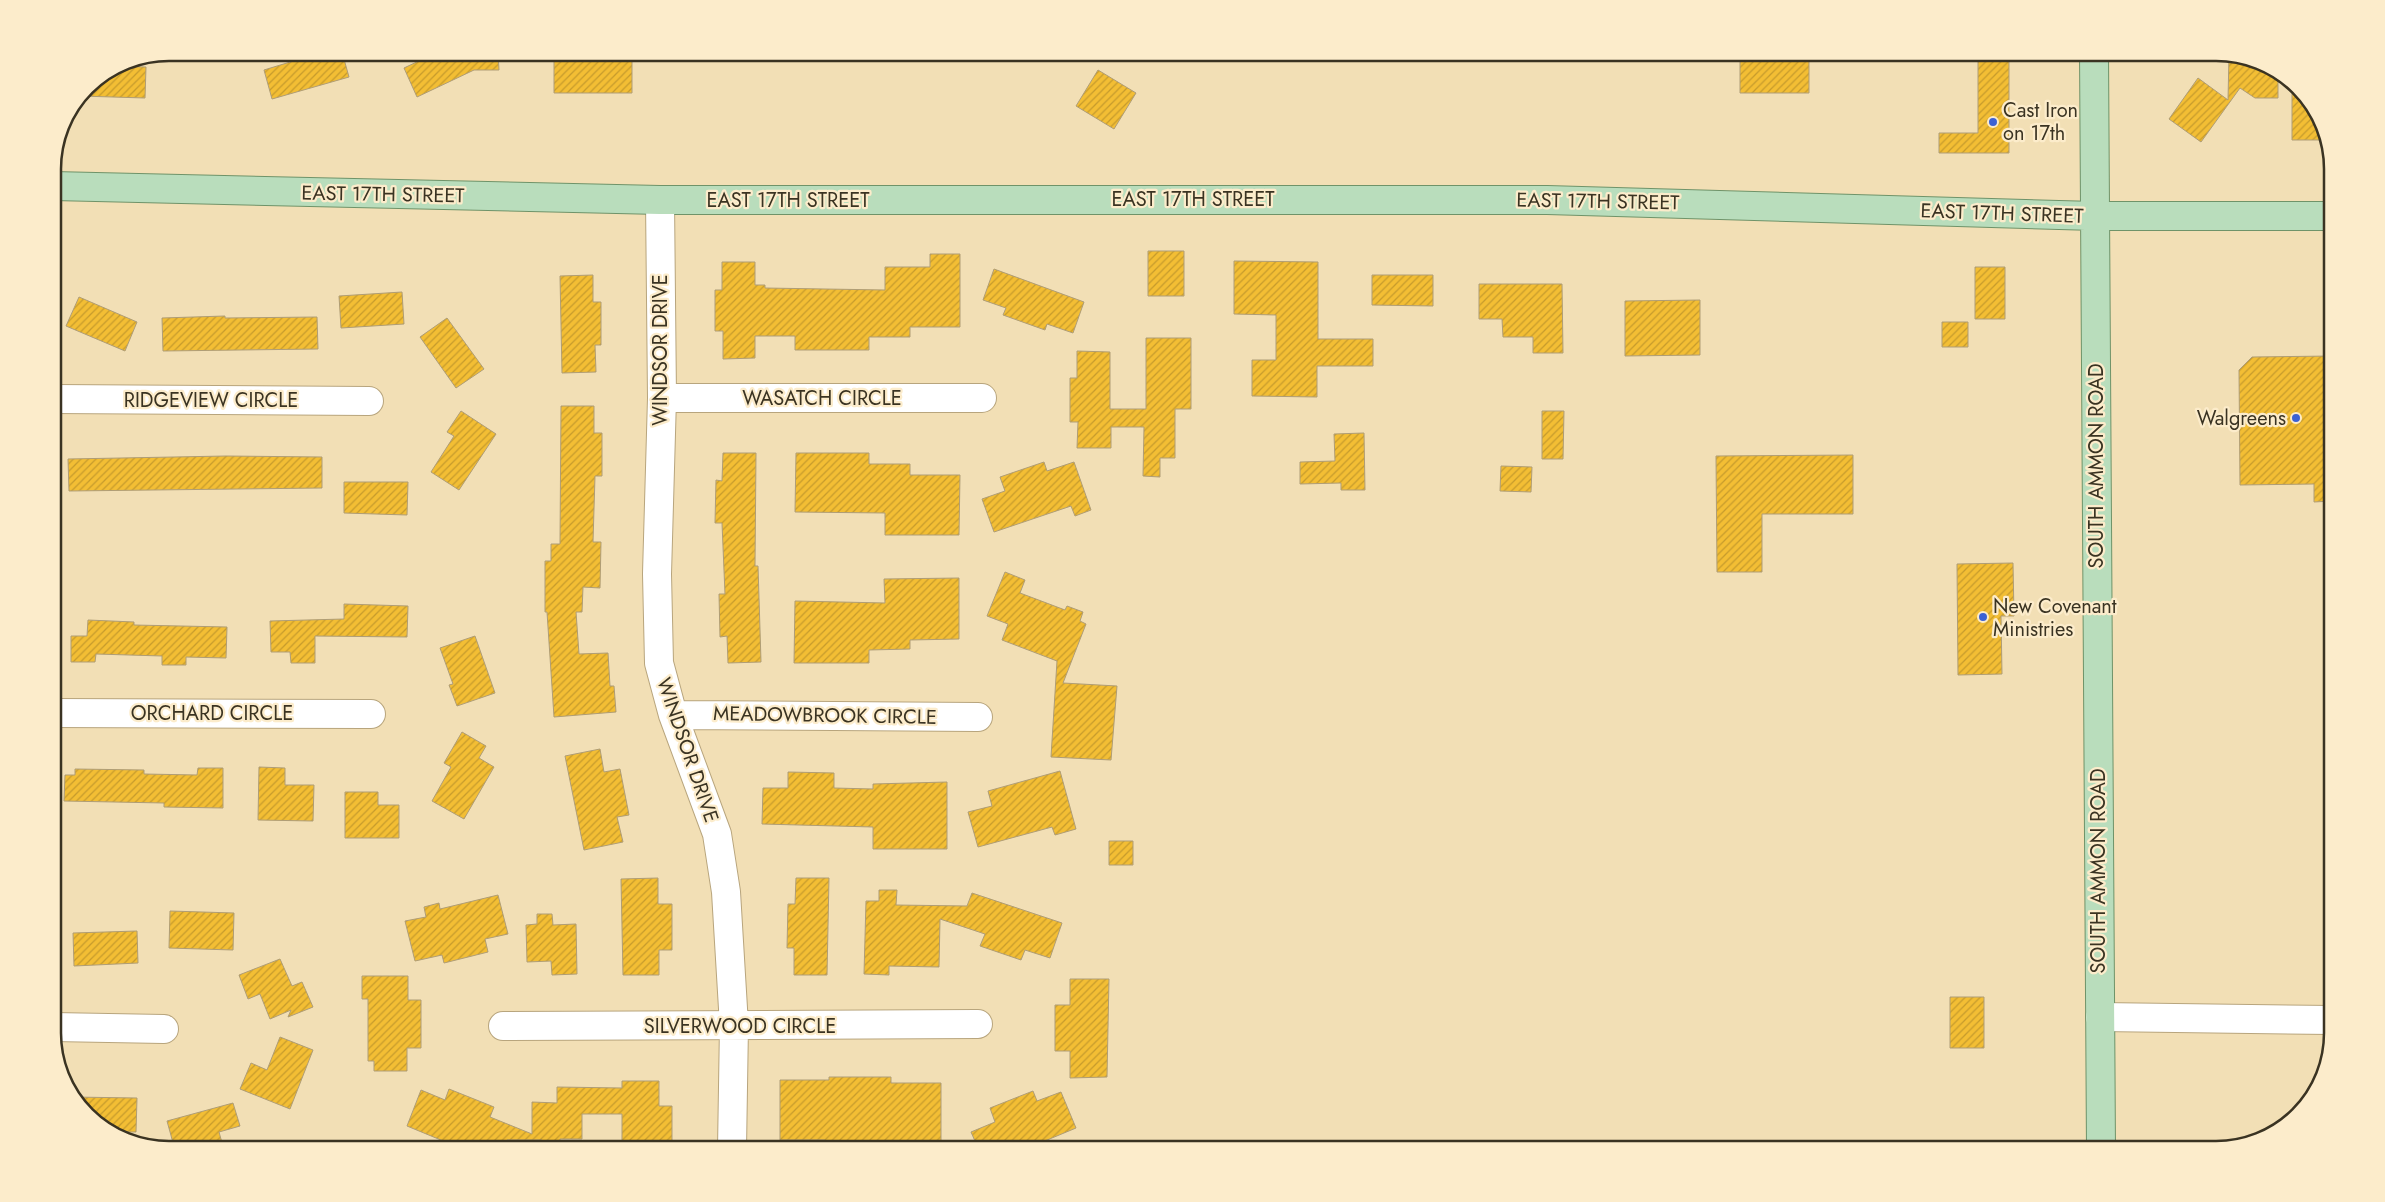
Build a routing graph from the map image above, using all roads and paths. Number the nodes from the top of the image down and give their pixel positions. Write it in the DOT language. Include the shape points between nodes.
graph roads {
  1 [pos="2094,61"];
  2 [pos="61,186"];
  3 [pos="660,200"];
  4 [pos="2095,216"];
  5 [pos="2324,216"];
  6 [pos="662,398"];
  7 [pos="982,398"];
  8 [pos="61,399"];
  9 [pos="369,401"];
  10 [pos="61,713"];
  11 [pos="371,714"];
  12 [pos="673,715"];
  13 [pos="978,717"];
  14 [pos="2100,1017"];
  15 [pos="2324,1020"];
  16 [pos="978,1024"];
  17 [pos="734,1025"];
  18 [pos="503,1026"];
  19 [pos="61,1027"];
  20 [pos="164,1029"];
  21 [pos="732,1141"];
  22 [pos="2101,1141"];
  1 -- 4 [label="main road, SOUTH AMMON ROAD"];
  2 -- 3 [label="main road, EAST 17TH STREET"];
  3 -- 4 [label="main road, EAST 17TH STREET" via="1538,200"];
  3 -- 6 [label="street, WINDSOR DRIVE"];
  4 -- 5 [label="main road, EAST 17TH STREET"];
  4 -- 14 [label="main road, SOUTH AMMON ROAD"];
  6 -- 7 [label="street, WASATCH CIRCLE"];
  6 -- 12 [label="street, WINDSOR DRIVE" via="657,547 659,663"];
  8 -- 9 [label="street, RIDGEVIEW CIRCLE"];
  10 -- 11 [label="street, ORCHARD CIRCLE"];
  12 -- 13 [label="street, MEADOWBROOK CIRCLE"];
  12 -- 17 [label="street, WINDSOR DRIVE" via="717,834 726,892"];
  14 -- 15 [label="street"];
  14 -- 22 [label="main road, SOUTH AMMON ROAD"];
  16 -- 17 [label="street, SILVERWOOD CIRCLE"];
  17 -- 18 [label="street, SILVERWOOD CIRCLE"];
  17 -- 21 [label="street, WINDSOR DRIVE"];
  19 -- 20 [label="street"];
}
